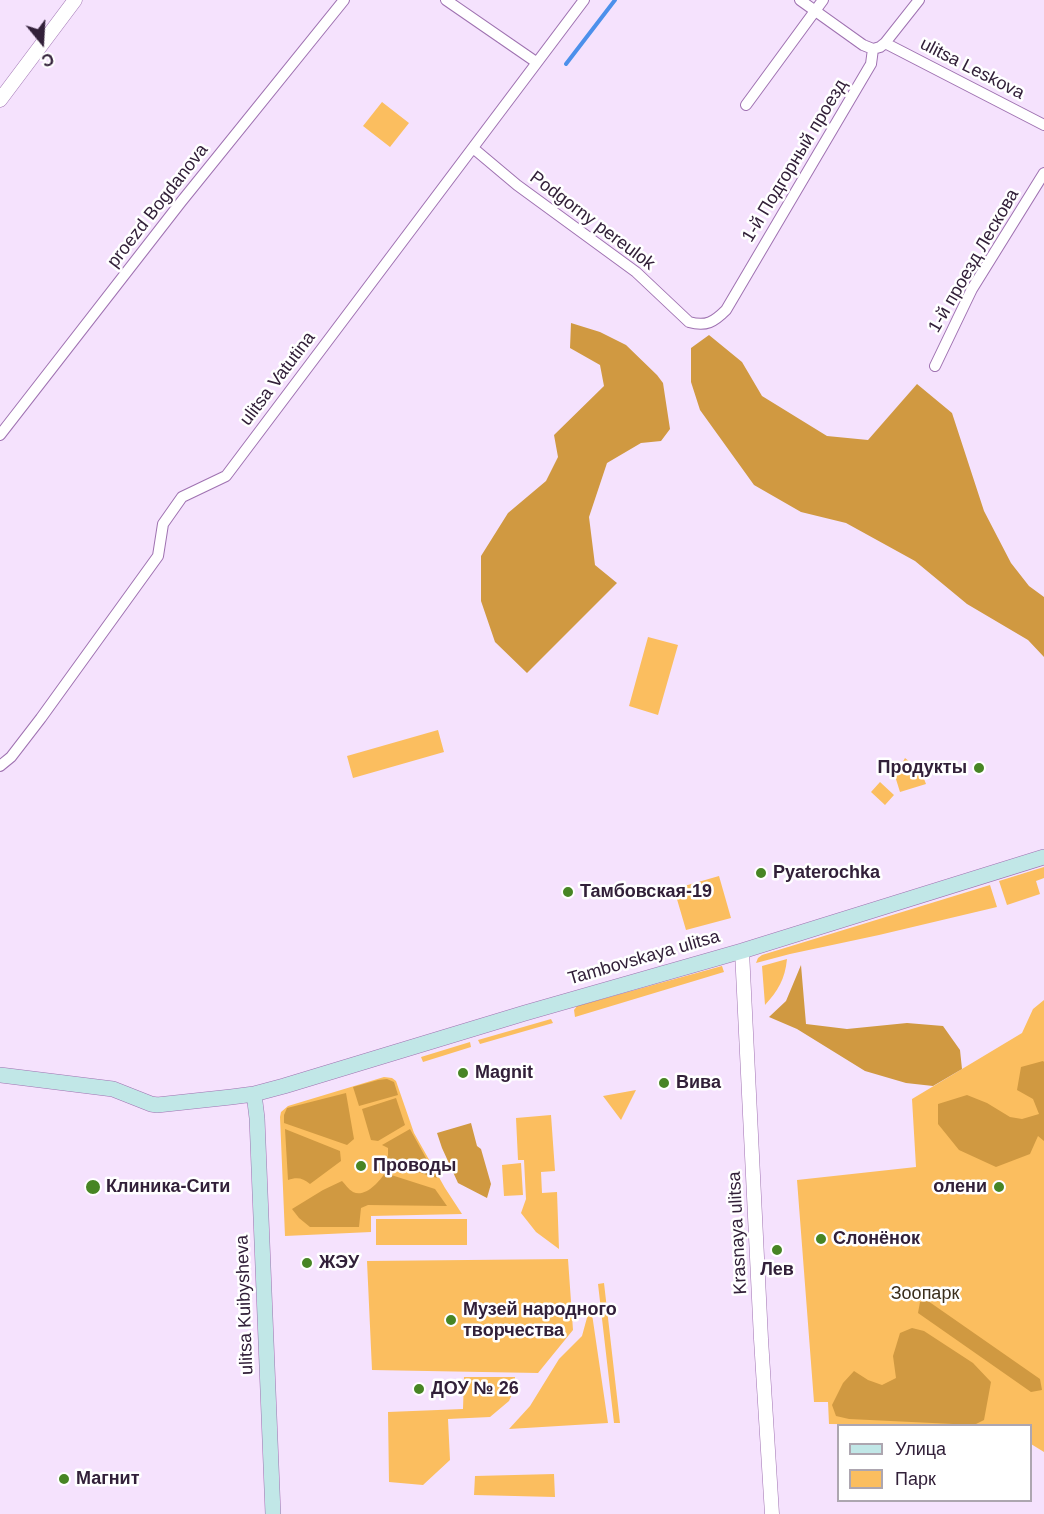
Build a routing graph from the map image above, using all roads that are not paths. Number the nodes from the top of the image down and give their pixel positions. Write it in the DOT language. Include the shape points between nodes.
graph roads {
  1 [pos="75,0"];
  2 [pos="344,0"];
  3 [pos="446,0"];
  4 [pos="584,0"];
  5 [pos="800,0"];
  6 [pos="824,0"];
  7 [pos="918,0"];
  8 [pos="815,11"];
  9 [pos="885,43"];
  10 [pos="873,49"];
  11 [pos="536,62"];
  12 [pos="0,100"];
  13 [pos="746,105"];
  14 [pos="1044,125"];
  15 [pos="473,148"];
  16 [pos="1044,173"];
  17 [pos="689,322"];
  18 [pos="934,366"];
  19 [pos="0,435"];
  20 [pos="0,766"];
  21 [pos="1044,857"];
  22 [pos="742,951"];
  23 [pos="0,1075"];
  24 [pos="254,1094"];
  25 [pos="273,1514"];
  26 [pos="772,1514"];
  1 -- 12 [label="street"];
  2 -- 19 [label="street, proezd Bogdanova"];
  3 -- 11 [label="street"];
  4 -- 11 [label="street, ulitsa Vatutina"];
  5 -- 8 [label="street"];
  6 -- 8 [label="street"];
  7 -- 9 [label="street"];
  8 -- 10 [label="street"];
  8 -- 13 [label="street"];
  9 -- 10 [label="street"];
  9 -- 14 [label="street, ulitsa Leskova"];
  10 -- 17 [label="street, 1-й Подгорный проезд" via="868,69 726,310 708,324"];
  11 -- 15 [label="street, ulitsa Vatutina"];
  15 -- 17 [label="street, Podgorny pereulok" via="636,272"];
  15 -- 20 [label="street, ulitsa Vatutina" via="225,476 182,497 163,524 158,556 41,718"];
  16 -- 18 [label="street, 1-й проезд Лескова" via="972,289"];
  21 -- 22 [label="main road, Tambovskaya ulitsa"];
  22 -- 24 [label="main road, Tambovskaya ulitsa"];
  22 -- 26 [label="street, Krasnaya ulitsa"];
  23 -- 24 [label="main road, Tambovskaya ulitsa" via="113,1089 157,1105"];
  24 -- 25 [label="main road, ulitsa Kuibysheva"];
}
